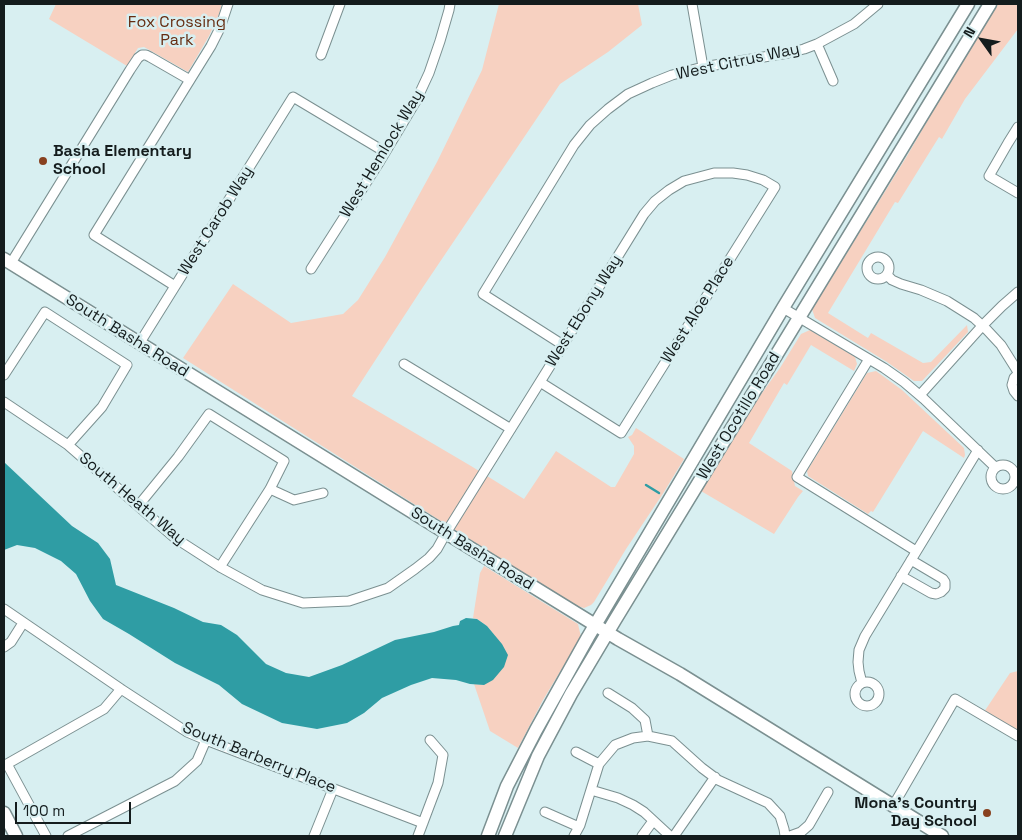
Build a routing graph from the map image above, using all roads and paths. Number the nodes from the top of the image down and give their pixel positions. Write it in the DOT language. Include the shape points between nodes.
graph roads {
  1 [pos="228,4"];
  2 [pos="340,4"];
  3 [pos="450,4"];
  4 [pos="692,4"];
  5 [pos="878,4"];
  6 [pos="968,4"];
  7 [pos="990,4"];
  8 [pos="817,44"];
  9 [pos="321,55"];
  10 [pos="703,67"];
  11 [pos="190,80"];
  12 [pos="833,81"];
  13 [pos="1018,127"];
  14 [pos="385,152"];
  15 [pos="775,187"];
  16 [pos="1018,193"];
  17 [pos="7,261"];
  18 [pos="311,269"];
  19 [pos="887,275"];
  20 [pos="175,286"];
  21 [pos="1018,292"];
  22 [pos="783,308"];
  23 [pos="800,318"];
  24 [pos="982,325"];
  25 [pos="139,344"];
  26 [pos="563,345"];
  27 [pos="869,358"];
  28 [pos="404,364"];
  29 [pos="1018,373"];
  30 [pos="4,375"];
  31 [pos="540,382"];
  32 [pos="920,395"];
  33 [pos="1018,396"];
  34 [pos="4,402"];
  35 [pos="511,429"];
  36 [pos="68,445"];
  37 [pos="978,450"];
  38 [pos="995,467"];
  39 [pos="270,488"];
  40 [pos="323,493"];
  41 [pos="138,506"];
  42 [pos="446,533"];
  43 [pos="916,551"];
  44 [pos="911,560"];
  45 [pos="220,567"];
  46 [pos="901,576"];
  47 [pos="4,609"];
  48 [pos="23,623"];
  49 [pos="596,625"];
  50 [pos="608,632"];
  51 [pos="4,647"];
  52 [pos="862,683"];
  53 [pos="121,689"];
  54 [pos="608,693"];
  55 [pos="648,736"];
  56 [pos="1018,736"];
  57 [pos="206,740"];
  58 [pos="430,740"];
  59 [pos="576,752"];
  60 [pos="599,764"];
  61 [pos="715,777"];
  62 [pos="333,789"];
  63 [pos="591,790"];
  64 [pos="828,792"];
  65 [pos="893,806"];
  66 [pos="545,812"];
  67 [pos="4,813"];
  68 [pos="653,821"];
  69 [pos="423,823"];
  70 [pos="579,827"];
  71 [pos="16,836"];
  72 [pos="46,836"];
  73 [pos="68,836"];
  74 [pos="314,836"];
  75 [pos="418,836"];
  76 [pos="488,836"];
  77 [pos="505,836"];
  78 [pos="574,836"];
  79 [pos="642,836"];
  80 [pos="672,836"];
  81 [pos="785,836"];
  82 [pos="790,836"];
  83 [pos="942,836"];
  1 -- 11 [label="street" via="215,37"];
  2 -- 9 [label="street"];
  3 -- 14 [label="street, West Hemlock Way" via="429,73"];
  4 -- 10 [label="street"];
  5 -- 8 [label="street, West Citrus Way" via="854,24"];
  6 -- 22 [label="main road, West Ocotillo Road"];
  7 -- 23 [label="main road, West Ocotillo Road"];
  8 -- 10 [label="street, West Citrus Way" via="788,53"];
  8 -- 12 [label="street"];
  10 -- 26 [label="street, West Citrus Way" via="672,75 628,94 590,125 574,145 483,294"];
  11 -- 17 [label="street" via="150,56 138,58"];
  11 -- 20 [label="street" via="94,235"];
  13 -- 16 [label="street" via="989,176"];
  14 -- 18 [label="street, West Hemlock Way"];
  14 -- 20 [label="street, West Carob Way" via="293,97"];
  15 -- 26 [label="street, West Ebony Way" via="748,175 714,173 684,181 669,190 644,214"];
  15 -- 31 [label="street, West Aloe Place" via="621,433"];
  17 -- 25 [label="main road, South Basha Road"];
  19 -- 24 [label="street" via="901,284 947,301"];
  20 -- 25 [label="street, West Carob Way"];
  21 -- 24 [label="street"];
  22 -- 23 [label="street"];
  22 -- 49 [label="main road, West Ocotillo Road"];
  23 -- 27 [label="street"];
  23 -- 50 [label="main road, West Ocotillo Road"];
  24 -- 29 [label="street" via="1001,345"];
  24 -- 32 [label="street"];
  25 -- 42 [label="main road, South Basha Road"];
  26 -- 31 [label="street, West Ebony Way"];
  27 -- 32 [label="street"];
  27 -- 43 [label="street" via="797,477"];
  28 -- 35 [label="street"];
  29 -- 33 [label="street" via="1012,385"];
  30 -- 36 [label="street" via="45,312 127,365 102,408"];
  31 -- 35 [label="street, West Ebony Way"];
  32 -- 37 [label="street"];
  34 -- 36 [label="street, South Heath Way"];
  35 -- 42 [label="street, West Ebony Way"];
  36 -- 41 [label="street, South Heath Way"];
  37 -- 38 [label="street"];
  37 -- 43 [label="street"];
  39 -- 40 [label="street" via="294,500"];
  39 -- 41 [label="street" via="284,461 208,414"];
  39 -- 45 [label="street"];
  41 -- 45 [label="street, South Heath Way" via="175,538"];
  42 -- 45 [label="street, South Heath Way" via="429,558 388,588 349,601 303,603 262,590"];
  42 -- 49 [label="main road, South Basha Road"];
  43 -- 44 [label="street"];
  44 -- 46 [label="street"];
  44 -- 46 [label="street" via="942,579 945,588 936,594 931,593"];
  46 -- 52 [label="street" via="859,650"];
  47 -- 48 [label="street, South Barberry Place"];
  48 -- 51 [label="street"];
  48 -- 53 [label="street, South Barberry Place"];
  49 -- 50 [label="main road, South Basha Road"];
  49 -- 76 [label="main road, West Ocotillo Road" via="507,786"];
  50 -- 65 [label="main road, South Basha Road"];
  50 -- 77 [label="main road, West Ocotillo Road" via="538,756"];
  53 -- 57 [label="street, South Barberry Place" via="187,732"];
  53 -- 72 [label="street" via="104,709 7,764"];
  54 -- 55 [label="street" via="645,720"];
  55 -- 60 [label="street" via="615,745"];
  55 -- 61 [label="street" via="672,742"];
  56 -- 65 [label="street" via="956,699"];
  57 -- 62 [label="street, South Barberry Place"];
  57 -- 73 [label="street" via="197,761 175,781"];
  58 -- 69 [label="street" via="443,755 438,783"];
  59 -- 60 [label="street"];
  60 -- 63 [label="street"];
  61 -- 80 [label="street"];
  61 -- 81 [label="street" via="768,803 780,816"];
  62 -- 69 [label="street, South Barberry Place"];
  62 -- 74 [label="street"];
  63 -- 68 [label="street" via="633,804"];
  63 -- 70 [label="street"];
  64 -- 82 [label="street" via="809,825 802,832"];
  65 -- 83 [label="main road, South Basha Road"];
  66 -- 70 [label="street"];
  67 -- 71 [label="main road"];
  68 -- 79 [label="street"];
  68 -- 80 [label="street"];
  69 -- 75 [label="street"];
  70 -- 78 [label="street"];
}
